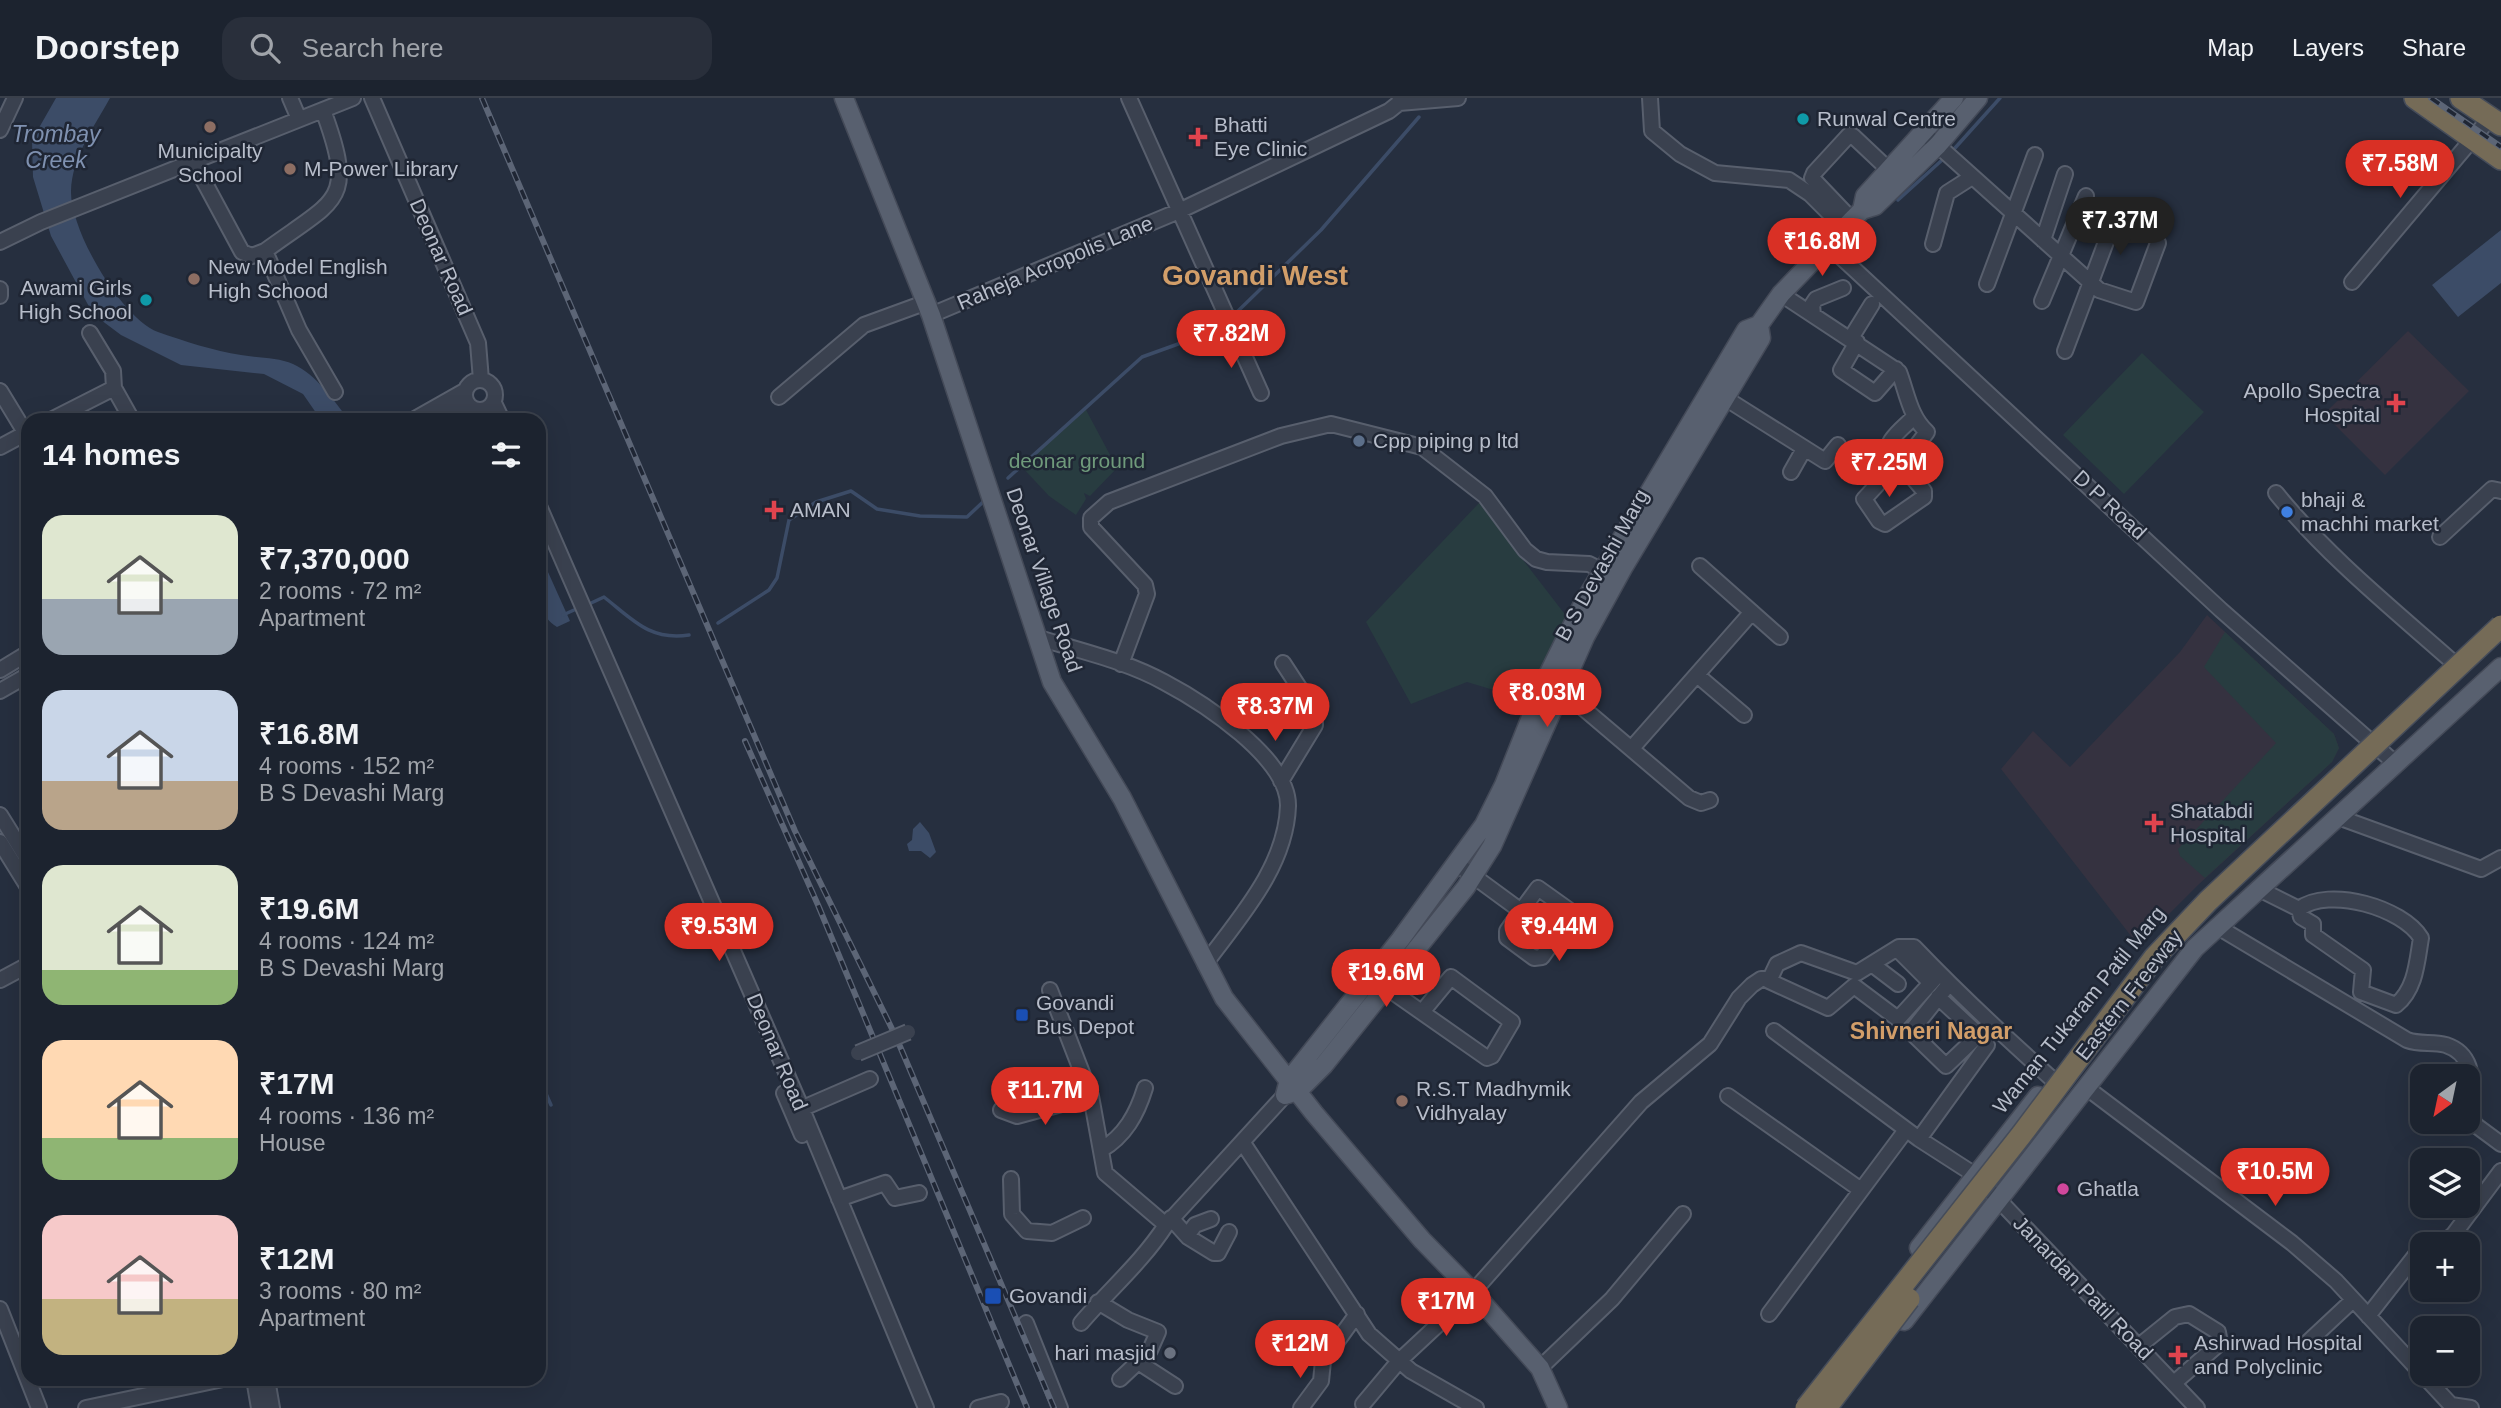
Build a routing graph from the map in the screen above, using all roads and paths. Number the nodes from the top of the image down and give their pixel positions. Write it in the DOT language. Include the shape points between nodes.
graph roads {
  1 [pos="15,98"];
  2 [pos="290,98"];
  3 [pos="353,98"];
  4 [pos="372,98"];
  5 [pos="844,98"];
  6 [pos="1458,98"];
  7 [pos="1650,98"];
  8 [pos="1954,98"];
  9 [pos="1978,98"];
  10 [pos="2415,98"];
  11 [pos="2461,98"];
  12 [pos="1134,100"];
  13 [pos="1400,100"];
  14 [pos="323,110"];
  15 [pos="299,119"];
  16 [pos="2496,122"];
  17 [pos="0,131"];
  18 [pos="1924,133"];
  19 [pos="2474,141"];
  20 [pos="1938,145"];
  21 [pos="2035,155"];
  22 [pos="2501,159"];
  23 [pos="193,160"];
  24 [pos="1888,169"];
  25 [pos="2065,174"];
  26 [pos="1972,177"];
  27 [pos="2086,196"];
  28 [pos="1179,211"];
  29 [pos="2015,215"];
  30 [pos="2115,218"];
  31 [pos="1853,219"];
  32 [pos="2043,240"];
  33 [pos="0,242"];
  34 [pos="2158,243"];
  35 [pos="1827,244"];
  36 [pos="1933,244"];
  37 [pos="265,251"];
  38 [pos="2061,256"];
  39 [pos="2351,282"];
  40 [pos="2091,283"];
  41 [pos="1987,284"];
  42 [pos="1843,288"];
  43 [pos="0,289"];
  44 [pos="1781,294"];
  45 [pos="0,296"];
  46 [pos="2042,301"];
  47 [pos="1872,304"];
  48 [pos="929,309"];
  49 [pos="1812,315"];
  50 [pos="1759,324"];
  51 [pos="90,333"];
  52 [pos="1854,340"];
  53 [pos="2064,351"];
  54 [pos="1896,369"];
  55 [pos="481,380"];
  56 [pos="114,388"];
  57 [pos="0,391"];
  58 [pos="335,392"];
  59 [pos="1261,393"];
  60 [pos="779,397"];
  61 [pos="1725,398"];
  62 [pos="479,406"];
  63 [pos="75,413"];
  64 [pos="128,413"];
  65 [pos="446,413"];
  66 [pos="458,413"];
  67 [pos="1914,417"];
  68 [pos="21,424"];
  69 [pos="21,437"];
  70 [pos="1838,445"];
  71 [pos="0,447"];
  72 [pos="1804,450"];
  73 [pos="1791,472"];
  74 [pos="2501,491"];
  75 [pos="2276,493"];
  76 [pos="546,523"];
  77 [pos="2440,537"];
  78 [pos="546,544"];
  79 [pos="1700,566"];
  80 [pos="1610,574"];
  81 [pos="1752,612"];
  82 [pos="2501,624"];
  83 [pos="1780,637"];
  84 [pos="1039,638"];
  85 [pos="596,646"];
  86 [pos="2501,646"];
  87 [pos="2472,648"];
  88 [pos="21,657"];
  89 [pos="1283,663"];
  90 [pos="1121,664"];
  91 [pos="2455,664"];
  92 [pos="2498,669"];
  93 [pos="0,670"];
  94 [pos="1697,675"];
  95 [pos="1547,677"];
  96 [pos="21,679"];
  97 [pos="1563,690"];
  98 [pos="0,691"];
  99 [pos="1744,715"];
  100 [pos="2372,741"];
  101 [pos="1632,748"];
  102 [pos="2396,763"];
  103 [pos="1281,781"];
  104 [pos="1710,800"];
  105 [pos="0,815"];
  106 [pos="2337,817"];
  107 [pos="0,842"];
  108 [pos="21,849"];
  109 [pos="2501,858"];
  110 [pos="1457,864"];
  111 [pos="21,876"];
  112 [pos="1473,876"];
  113 [pos="2261,890"];
  114 [pos="2299,909"];
  115 [pos="1521,911"];
  116 [pos="2218,927"];
  117 [pos="1205,964"];
  118 [pos="1874,965"];
  119 [pos="21,969"];
  120 [pos="1370,976"];
  121 [pos="1769,979"];
  122 [pos="1855,979"];
  123 [pos="0,980"];
  124 [pos="1944,983"];
  125 [pos="1898,984"];
  126 [pos="1386,988"];
  127 [pos="1050,990"];
  128 [pos="1942,1000"];
  129 [pos="1422,1012"];
  130 [pos="1990,1024"];
  131 [pos="1774,1031"];
  132 [pos="908,1032"];
  133 [pos="1983,1040"];
  134 [pos="858,1053"];
  135 [pos="1317,1059"];
  136 [pos="870,1079"];
  137 [pos="2052,1079"];
  138 [pos="1145,1087"];
  139 [pos="1291,1088"];
  140 [pos="2087,1088"];
  141 [pos="1091,1096"];
  142 [pos="1728,1096"];
  143 [pos="1001,1110"];
  144 [pos="797,1111"];
  145 [pos="1906,1130"];
  146 [pos="1919,1139"];
  147 [pos="1243,1143"];
  148 [pos="2501,1144"];
  149 [pos="1101,1150"];
  150 [pos="2501,1171"];
  151 [pos="1975,1175"];
  152 [pos="1011,1179"];
  153 [pos="1861,1190"];
  154 [pos="919,1193"];
  155 [pos="1998,1198"];
  156 [pos="839,1199"];
  157 [pos="1183,1205"];
  158 [pos="1683,1214"];
  159 [pos="1083,1218"];
  160 [pos="1168,1222"];
  161 [pos="1229,1232"];
  162 [pos="2455,1232"];
  163 [pos="1187,1236"];
  164 [pos="854,1248"];
  165 [pos="2410,1264"];
  166 [pos="1473,1292"];
  167 [pos="2353,1300"];
  168 [pos="1098,1302"];
  169 [pos="0,1308"];
  170 [pos="1357,1314"];
  171 [pos="1769,1314"];
  172 [pos="2368,1316"];
  173 [pos="1081,1322"];
  174 [pos="1026,1323"];
  175 [pos="2307,1343"];
  176 [pos="2139,1346"];
  177 [pos="1399,1361"];
  178 [pos="1138,1362"];
  179 [pos="21,1363"];
  180 [pos="1539,1368"];
  181 [pos="1120,1379"];
  182 [pos="2174,1383"];
  183 [pos="30,1386"];
  184 [pos="190,1386"];
  185 [pos="255,1386"];
  186 [pos="268,1386"];
  187 [pos="1175,1386"];
  188 [pos="1001,1402"];
  189 [pos="1363,1404"];
  190 [pos="2450,1407"];
  191 [pos="38,1408"];
  192 [pos="86,1408"];
  193 [pos="259,1408"];
  194 [pos="272,1408"];
  195 [pos="915,1408"];
  196 [pos="926,1408"];
  197 [pos="978,1408"];
  198 [pos="1060,1408"];
  199 [pos="1301,1408"];
  200 [pos="1476,1408"];
  201 [pos="1558,1408"];
  202 [pos="1795,1408"];
  203 [pos="1806,1408"];
  204 [pos="1826,1408"];
  205 [pos="1837,1408"];
  206 [pos="2197,1408"];
  207 [pos="2471,1408"];
  1 -- 17 [label="street"];
  2 -- 15 [label="street"];
  3 -- 14 [label="street"];
  4 -- 55 [label="street, Deonar Road" via="478,344"];
  5 -- 48 [label="main road, Deonar Village Road"];
  6 -- 13 [label="street"];
  7 -- 31 [label="street" via="1652,131 1680,154 1715,173 1789,180"];
  8 -- 18 [label="main road, B S Devashi Marg"];
  9 -- 20 [label="main road, B S Devashi Marg"];
  10 -- 19 [label="highway"];
  11 -- 16 [label="highway"];
  12 -- 28 [label="street"];
  13 -- 28 [label="street, Raheja Acropolis Lane" via="1389,111"];
  14 -- 15 [label="street"];
  14 -- 37 [label="street" via="341,171 335,197"];
  15 -- 23 [label="street"];
  16 -- 19 [label="street"];
  18 -- 20 [label="street"];
  18 -- 24 [label="main road, B S Devashi Marg"];
  19 -- 22 [label="highway"];
  19 -- 39 [label="street"];
  20 -- 26 [label="street"];
  20 -- 31 [label="main road, B S Devashi Marg" via="1875,206"];
  21 -- 29 [label="street"];
  23 -- 33 [label="street"];
  23 -- 37 [label="street" via="242,252 252,256"];
  24 -- 31 [label="main road, B S Devashi Marg"];
  24 -- 31 [label="street" via="1849,135 1814,173 1812,178"];
  25 -- 32 [label="street"];
  26 -- 29 [label="street"];
  26 -- 36 [label="street" via="1947,193"];
  27 -- 38 [label="street"];
  28 -- 48 [label="street, Raheja Acropolis Lane"];
  28 -- 59 [label="street"];
  29 -- 32 [label="street"];
  29 -- 41 [label="street"];
  30 -- 40 [label="street"];
  31 -- 35 [label="main road, B S Devashi Marg"];
  32 -- 38 [label="street"];
  34 -- 40 [label="street" via="2136,302"];
  35 -- 44 [label="main road, B S Devashi Marg"];
  35 -- 100 [label="street, D P Road" via="2221,610"];
  37 -- 58 [label="street" via="299,330"];
  38 -- 40 [label="street"];
  38 -- 46 [label="street"];
  40 -- 53 [label="street"];
  42 -- 49 [label="street" via="1816,299"];
  43 -- 45 [label="street"];
  44 -- 49 [label="street"];
  44 -- 50 [label="main road, B S Devashi Marg"];
  47 -- 52 [label="street"];
  48 -- 60 [label="street, Raheja Acropolis Lane" via="864,325"];
  48 -- 84 [label="main road, Deonar Village Road"];
  49 -- 52 [label="street"];
  50 -- 61 [label="main road, B S Devashi Marg" via="1761,338"];
  50 -- 80 [label="main road, B S Devashi Marg" via="1746,330"];
  51 -- 56 [label="street" via="113,371"];
  52 -- 54 [label="street"];
  52 -- 54 [label="street" via="1841,367 1853,377 1879,393"];
  54 -- 67 [label="street"];
  55 -- 62 [label="street" via="472,383"];
  55 -- 62 [label="street" via="494,388"];
  56 -- 63 [label="street"];
  56 -- 64 [label="street"];
  57 -- 68 [label="street"];
  61 -- 72 [label="street"];
  61 -- 80 [label="main road, B S Devashi Marg"];
  62 -- 65 [label="street"];
  62 -- 66 [label="street"];
  67 -- 67 [label="street" via="1927,432 1902,466 1924,496 1885,524 1864,499 1877,485 1889,443"];
  69 -- 71 [label="street"];
  70 -- 72 [label="street" via="1825,461"];
  72 -- 73 [label="street"];
  74 -- 77 [label="street" via="2492,489"];
  75 -- 91 [label="street" via="2335,558"];
  76 -- 85 [label="street, Deonar Road"];
  78 -- 85 [label="street, Deonar Road"];
  79 -- 81 [label="street"];
  80 -- 90 [label="street" via="1589,564 1536,558 1485,496 1422,447 1331,424 1280,436 1109,502 1091,518 1091,527 1145,585 1147,594"];
  80 -- 95 [label="main road, B S Devashi Marg"];
  80 -- 97 [label="main road, B S Devashi Marg"];
  81 -- 83 [label="street"];
  81 -- 94 [label="street"];
  82 -- 87 [label="main road, Waman Tukaram Patil Marg"];
  82 -- 203 [label="highway, Eastern Freeway, bridge" via="2208,901 2154,958"];
  84 -- 90 [label="street"];
  84 -- 117 [label="main road, Deonar Village Road" via="1052,682 1122,798"];
  85 -- 144 [label="street, Deonar Road"];
  86 -- 204 [label="highway, Eastern Freeway, bridge" via="2190,935"];
  87 -- 91 [label="main road, Waman Tukaram Patil Marg"];
  87 -- 92 [label="main road"];
  88 -- 93 [label="street"];
  89 -- 103 [label="street" via="1315,712 1315,725"];
  90 -- 103 [label="street" via="1164,681 1222,718 1263,756"];
  91 -- 100 [label="main road, Waman Tukaram Patil Marg"];
  92 -- 102 [label="main road"];
  94 -- 99 [label="street"];
  94 -- 101 [label="street"];
  95 -- 97 [label="street"];
  95 -- 110 [label="main road, B S Devashi Marg" via="1504,785"];
  96 -- 98 [label="street"];
  97 -- 101 [label="street"];
  97 -- 112 [label="main road, B S Devashi Marg" via="1515,800"];
  100 -- 102 [label="street, D P Road"];
  100 -- 137 [label="main road, Waman Tukaram Patil Marg" via="2179,920"];
  101 -- 104 [label="street" via="1689,798 1701,803"];
  102 -- 106 [label="main road"];
  103 -- 117 [label="street" via="1288,804 1281,841 1259,892"];
  105 -- 108 [label="street"];
  106 -- 109 [label="street" via="2481,869"];
  106 -- 113 [label="main road"];
  107 -- 111 [label="street"];
  110 -- 112 [label="street"];
  110 -- 120 [label="main road, B S Devashi Marg"];
  112 -- 115 [label="street"];
  112 -- 126 [label="main road, B S Devashi Marg"];
  113 -- 114 [label="street"];
  113 -- 116 [label="main road"];
  114 -- 114 [label="street" via="2301,918 2313,924 2313,935 2363,970 2361,992 2396,1005 2403,999 2414,978 2421,938 2416,929 2349,898 2324,898"];
  115 -- 115 [label="street" via="1507,930 1507,938 1539,959 1573,913 1538,888"];
  116 -- 140 [label="main road" via="2195,948"];
  116 -- 148 [label="street" via="2407,1040 2455,1049 2472,1076 2474,1124"];
  117 -- 139 [label="main road, Deonar Village Road"];
  118 -- 122 [label="street"];
  118 -- 124 [label="street" via="1897,949 1913,947"];
  118 -- 125 [label="street"];
  119 -- 123 [label="street"];
  120 -- 126 [label="street"];
  120 -- 135 [label="main road, B S Devashi Marg"];
  121 -- 122 [label="street" via="1777,964 1801,953"];
  121 -- 122 [label="street" via="1772,985 1828,1008"];
  121 -- 166 [label="street" via="1761,979 1739,998 1710,1044 1642,1102"];
  122 -- 124 [label="street" via="1898,1018"];
  124 -- 128 [label="street"];
  124 -- 130 [label="street"];
  126 -- 129 [label="street"];
  126 -- 135 [label="main road, B S Devashi Marg"];
  127 -- 141 [label="street"];
  128 -- 133 [label="street"];
  128 -- 133 [label="street" via="1913,1028 1913,1034 1946,1066"];
  129 -- 129 [label="street" via="1487,1058 1512,1022 1451,976"];
  130 -- 133 [label="street"];
  130 -- 137 [label="street"];
  131 -- 145 [label="street, Janardan Patil Road"];
  132 -- 134 [label="street, bridge"];
  133 -- 146 [label="street"];
  135 -- 139 [label="main road, B S Devashi Marg"];
  136 -- 144 [label="street"];
  137 -- 151 [label="main road, Waman Tukaram Patil Marg"];
  138 -- 149 [label="street" via="1128,1125"];
  139 -- 147 [label="street, B S Devashi Marg"];
  139 -- 166 [label="main road, Deonar Village Road"];
  140 -- 155 [label="main road"];
  140 -- 167 [label="street" via="2292,1243"];
  141 -- 143 [label="street" via="1017,1116"];
  141 -- 149 [label="street"];
  142 -- 153 [label="street"];
  144 -- 156 [label="street, Deonar Road"];
  144 -- 164 [label="street, Deonar Road"];
  145 -- 146 [label="street, Janardan Patil Road"];
  145 -- 153 [label="street"];
  146 -- 151 [label="street, Janardan Patil Road"];
  147 -- 157 [label="street, B S Devashi Marg"];
  147 -- 170 [label="street"];
  149 -- 160 [label="street" via="1105,1173"];
  150 -- 162 [label="street"];
  151 -- 155 [label="street, Janardan Patil Road"];
  151 -- 202 [label="main road, Waman Tukaram Patil Marg"];
  152 -- 159 [label="street" via="1012,1214 1027,1231 1052,1233"];
  153 -- 171 [label="street"];
  154 -- 156 [label="street" via="895,1198 885,1183"];
  155 -- 176 [label="street, Janardan Patil Road"];
  155 -- 205 [label="main road"];
  156 -- 164 [label="street, Deonar Road"];
  157 -- 160 [label="street, B S Devashi Marg"];
  157 -- 163 [label="street" via="1207,1221 1192,1227"];
  158 -- 180 [label="street" via="1612,1299"];
  160 -- 163 [label="street"];
  160 -- 168 [label="street, B S Devashi Marg" via="1146,1255"];
  161 -- 163 [label="street" via="1218,1253"];
  164 -- 195 [label="street, Deonar Road"];
  164 -- 196 [label="street, Deonar Road"];
  165 -- 172 [label="street"];
  166 -- 177 [label="street"];
  166 -- 180 [label="main road, Deonar Village Road"];
  167 -- 172 [label="street"];
  167 -- 175 [label="street"];
  168 -- 173 [label="street, B S Devashi Marg"];
  168 -- 178 [label="street" via="1158,1332"];
  169 -- 179 [label="street"];
  170 -- 177 [label="street" via="1369,1334"];
  170 -- 199 [label="street" via="1322,1361 1321,1381"];
  172 -- 190 [label="street"];
  174 -- 198 [label="street"];
  176 -- 182 [label="street, Janardan Patil Road"];
  176 -- 182 [label="street" via="2175,1317 2189,1314 2218,1332 2220,1343"];
  177 -- 189 [label="street"];
  177 -- 200 [label="street"];
  178 -- 181 [label="street"];
  178 -- 187 [label="street"];
  180 -- 201 [label="main road, Deonar Village Road"];
  182 -- 206 [label="street, Janardan Patil Road"];
  183 -- 191 [label="street"];
  184 -- 192 [label="street"];
  185 -- 193 [label="street"];
  186 -- 194 [label="street"];
  188 -- 197 [label="street"];
  190 -- 207 [label="street"];
}
